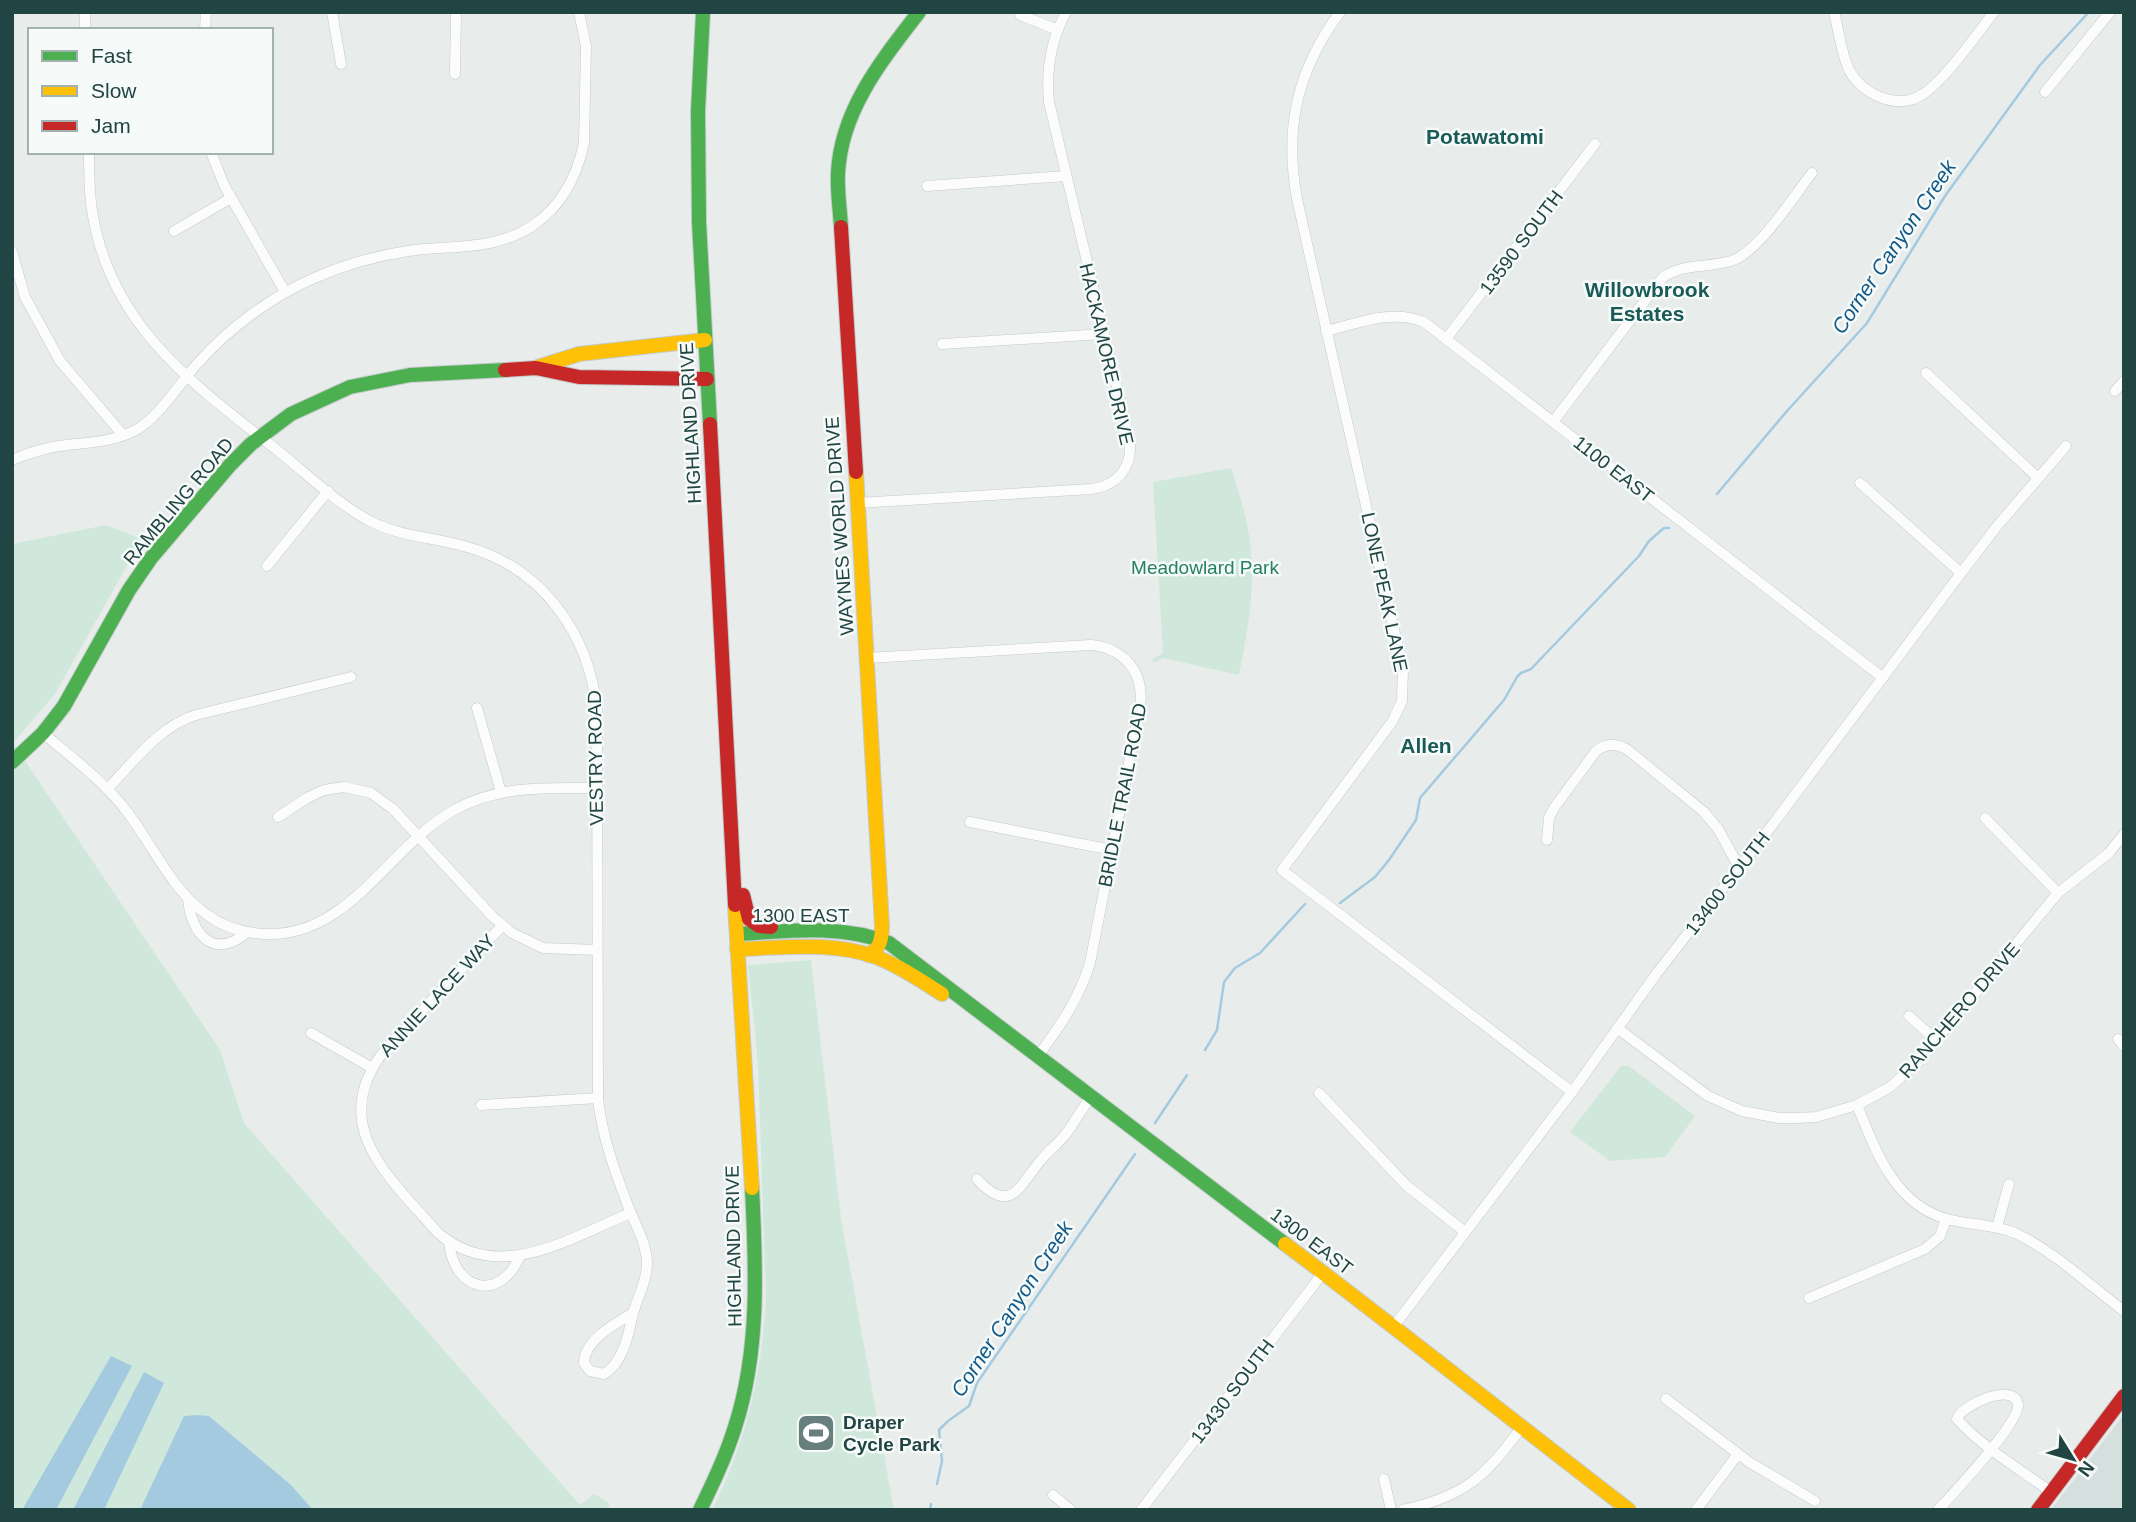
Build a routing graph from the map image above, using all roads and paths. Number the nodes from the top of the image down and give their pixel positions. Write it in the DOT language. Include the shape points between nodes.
graph roads {
  1 [pos="332,12"];
  2 [pos="456,12"];
  3 [pos="579,12"];
  4 [pos="703,12"];
  5 [pos="919,12"];
  6 [pos="1066,12"];
  7 [pos="1340,12"];
  8 [pos="1834,12"];
  9 [pos="1994,12"];
  10 [pos="2110,12"];
  11 [pos="1020,15"];
  12 [pos="1058,30"];
  13 [pos="341,64"];
  14 [pos="455,74"];
  15 [pos="2045,92"];
  16 [pos="1595,144"];
  17 [pos="89,154"];
  18 [pos="212,154"];
  19 [pos="1812,173"];
  20 [pos="1066,176"];
  21 [pos="927,186"];
  22 [pos="231,198"];
  23 [pos="174,231"];
  24 [pos="12,252"];
  25 [pos="285,292"];
  26 [pos="1326,331"];
  27 [pos="1104,334"];
  28 [pos="1446,339"];
  29 [pos="705,340"];
  30 [pos="942,344"];
  31 [pos="536,368"];
  32 [pos="1926,373"];
  33 [pos="187,377"];
  34 [pos="707,379"];
  35 [pos="2124,381"];
  36 [pos="2115,391"];
  37 [pos="1553,422"];
  38 [pos="123,435"];
  39 [pos="260,437"];
  40 [pos="2066,446"];
  41 [pos="12,460"];
  42 [pos="2038,478"];
  43 [pos="1860,483"];
  44 [pos="328,491"];
  45 [pos="857,503"];
  46 [pos="267,566"];
  47 [pos="1961,573"];
  48 [pos="867,658"];
  49 [pos="351,677"];
  50 [pos="1883,678"];
  51 [pos="477,708"];
  52 [pos="43,733"];
  53 [pos="12,762"];
  54 [pos="596,788"];
  55 [pos="107,789"];
  56 [pos="501,792"];
  57 [pos="278,817"];
  58 [pos="1985,818"];
  59 [pos="970,822"];
  60 [pos="732,831"];
  61 [pos="2124,834"];
  62 [pos="419,836"];
  63 [pos="1548,839"];
  64 [pos="1112,850"];
  65 [pos="1739,867"];
  66 [pos="2058,893"];
  67 [pos="188,899"];
  68 [pos="502,926"];
  69 [pos="247,932"];
  70 [pos="802,932"];
  71 [pos="882,940"];
  72 [pos="734,944"];
  73 [pos="597,950"];
  74 [pos="868,955"];
  75 [pos="969,1004"];
  76 [pos="1909,1016"];
  77 [pos="1617,1028"];
  78 [pos="311,1033"];
  79 [pos="1936,1040"];
  80 [pos="1038,1056"];
  81 [pos="373,1068"];
  82 [pos="1572,1092"];
  83 [pos="1319,1093"];
  84 [pos="598,1098"];
  85 [pos="1090,1098"];
  86 [pos="481,1105"];
  87 [pos="1857,1105"];
  88 [pos="977,1179"];
  89 [pos="2009,1184"];
  90 [pos="631,1213"];
  91 [pos="1947,1219"];
  92 [pos="1997,1227"];
  93 [pos="1465,1232"];
  94 [pos="449,1243"];
  95 [pos="520,1256"];
  96 [pos="1323,1273"];
  97 [pos="1809,1298"];
  98 [pos="2124,1311"];
  99 [pos="633,1313"];
  100 [pos="1394,1326"];
  101 [pos="2124,1396"];
  102 [pos="1666,1399"];
  103 [pos="1521,1428"];
  104 [pos="1992,1448"];
  105 [pos="1738,1454"];
  106 [pos="1384,1479"];
  107 [pos="2051,1492"];
  108 [pos="1053,1495"];
  109 [pos="1815,1502"];
  110 [pos="700,1510"];
  111 [pos="1071,1510"];
  112 [pos="1141,1510"];
  113 [pos="1391,1510"];
  114 [pos="1403,1510"];
  115 [pos="1629,1510"];
  116 [pos="1696,1510"];
  117 [pos="1938,1510"];
  118 [pos="2038,1510"];
  1 -- 13 [label="street"];
  2 -- 14 [label="street"];
  3 -- 25 [label="street" via="586,56 581,157 562,196 543,218 498,242 385,255"];
  4 -- 29 [label="main road, HIGHLAND DRIVE" via="698,173"];
  5 -- 45 [label="main road, WAYNES WORLD DRIVE" via="866,82 840,153 838,186"];
  6 -- 12 [label="street, HACKAMORE DRIVE"];
  7 -- 26 [label="street, LONE PEAK LANE" via="1304,77 1292,136 1297,199"];
  8 -- 9 [label="street" via="1849,69 1868,90 1894,101 1913,99 1936,83"];
  10 -- 15 [label="street"];
  11 -- 12 [label="street"];
  12 -- 20 [label="street, HACKAMORE DRIVE" via="1048,91"];
  16 -- 28 [label="street, 13590 SOUTH"];
  17 -- 33 [label="street, VESTRY ROAD" via="92,212 113,281 145,334"];
  18 -- 22 [label="street"];
  19 -- 37 [label="street" via="1749,251 1726,262 1682,267 1663,277"];
  20 -- 21 [label="street"];
  20 -- 27 [label="street, HACKAMORE DRIVE"];
  22 -- 23 [label="street"];
  22 -- 25 [label="street"];
  24 -- 38 [label="street" via="25,297 60,361"];
  25 -- 33 [label="street" via="231,331"];
  26 -- 28 [label="street, 1100 EAST" via="1401,315 1424,322"];
  26 -- 82 [label="street, LONE PEAK LANE" via="1404,691 1392,722 1282,870"];
  27 -- 30 [label="street"];
  27 -- 45 [label="street, HACKAMORE DRIVE" via="1130,444 1128,464 1114,481 1092,489"];
  28 -- 37 [label="street, 1100 EAST"];
  29 -- 31 [label="main road, RAMBLING ROAD" via="579,354"];
  29 -- 34 [label="main road, HIGHLAND DRIVE"];
  31 -- 34 [label="main road, RAMBLING ROAD" via="579,377"];
  31 -- 39 [label="main road, RAMBLING ROAD" via="434,373 369,382 310,404"];
  32 -- 42 [label="street"];
  33 -- 38 [label="street" via="151,418"];
  33 -- 39 [label="street, VESTRY ROAD"];
  34 -- 60 [label="main road, HIGHLAND DRIVE"];
  35 -- 36 [label="street"];
  37 -- 50 [label="street, 1100 EAST"];
  38 -- 41 [label="street"];
  39 -- 44 [label="street, VESTRY ROAD"];
  39 -- 52 [label="main road, RAMBLING ROAD" via="230,464 151,558 74,692"];
  40 -- 42 [label="street, 13400 SOUTH"];
  42 -- 47 [label="street, 13400 SOUTH"];
  43 -- 47 [label="street"];
  44 -- 46 [label="street"];
  44 -- 54 [label="street, VESTRY ROAD" via="383,527 494,557 520,572 554,602 580,642 592,676 597,710"];
  45 -- 48 [label="main road, WAYNES WORLD DRIVE"];
  47 -- 50 [label="street, 13400 SOUTH"];
  48 -- 64 [label="street, BRIDLE TRAIL ROAD" via="1091,645 1109,648 1124,658 1135,671 1142,697"];
  48 -- 71 [label="main road, WAYNES WORLD DRIVE"];
  49 -- 55 [label="street" via="187,718 164,732"];
  50 -- 65 [label="street, 13400 SOUTH"];
  51 -- 56 [label="street"];
  52 -- 53 [label="main road, RAMBLING ROAD"];
  52 -- 55 [label="street"];
  54 -- 56 [label="street"];
  54 -- 73 [label="street, VESTRY ROAD"];
  55 -- 67 [label="street"];
  56 -- 62 [label="street" via="455,810"];
  57 -- 62 [label="street" via="315,793 353,788 387,802"];
  58 -- 66 [label="street"];
  59 -- 64 [label="street"];
  60 -- 70 [label="main road" via="749,919 759,926"];
  60 -- 72 [label="main road, HIGHLAND DRIVE"];
  61 -- 66 [label="street, RANCHERO DRIVE" via="2109,853"];
  62 -- 68 [label="street"];
  62 -- 69 [label="street" via="330,918 287,933"];
  63 -- 65 [label="street" via="1554,808 1596,751 1616,745 1704,812"];
  64 -- 80 [label="street, BRIDLE TRAIL ROAD" via="1086,976 1070,1012"];
  65 -- 77 [label="street, 13400 SOUTH"];
  66 -- 79 [label="street, RANCHERO DRIVE"];
  67 -- 69 [label="street" via="212,919"];
  67 -- 69 [label="street" via="189,916 212,943 226,946"];
  68 -- 73 [label="street" via="543,948"];
  68 -- 81 [label="street, ANNIE LACE WAY"];
  70 -- 71 [label="main road, 1300 EAST" via="849,932"];
  70 -- 72 [label="main road, 1300 EAST"];
  71 -- 74 [label="main road" via="877,951"];
  71 -- 75 [label="main road, 1300 EAST"];
  72 -- 74 [label="main road, 1300 EAST" via="839,949"];
  72 -- 110 [label="main road, HIGHLAND DRIVE" via="732,1007 745,1056 756,1297 747,1386 726,1456"];
  73 -- 84 [label="street, VESTRY ROAD"];
  74 -- 75 [label="main road, 1300 EAST"];
  75 -- 80 [label="main road, 1300 EAST"];
  76 -- 79 [label="street"];
  77 -- 82 [label="street, 13400 SOUTH"];
  77 -- 87 [label="street, RANCHERO DRIVE" via="1708,1096 1742,1111 1797,1118"];
  78 -- 81 [label="street"];
  79 -- 87 [label="street, RANCHERO DRIVE" via="1905,1075"];
  80 -- 85 [label="main road, 1300 EAST"];
  81 -- 94 [label="street, ANNIE LACE WAY" via="364,1089 362,1112 368,1146 379,1165"];
  82 -- 93 [label="street, 13400 SOUTH"];
  83 -- 93 [label="street" via="1406,1185"];
  84 -- 86 [label="street"];
  84 -- 90 [label="street, VESTRY ROAD" via="602,1133"];
  85 -- 88 [label="street" via="1017,1192 994,1194"];
  85 -- 96 [label="main road, 1300 EAST"];
  87 -- 91 [label="street" via="1880,1160 1897,1185 1921,1206"];
  89 -- 92 [label="street"];
  90 -- 95 [label="street, ANNIE LACE WAY"];
  90 -- 99 [label="street, VESTRY ROAD" via="647,1262"];
  91 -- 92 [label="street"];
  91 -- 97 [label="street" via="1940,1236 1925,1249"];
  92 -- 98 [label="street" via="2033,1243"];
  93 -- 100 [label="street, 13400 SOUTH"];
  94 -- 95 [label="street, ANNIE LACE WAY" via="485,1257"];
  94 -- 95 [label="street, ANNIE LACE WAY" via="460,1274 480,1285 506,1277"];
  96 -- 100 [label="main road, 1300 EAST"];
  96 -- 112 [label="street, 13430 SOUTH"];
  99 -- 99 [label="street, VESTRY ROAD" via="628,1338 614,1365 604,1374 585,1366 590,1346"];
  100 -- 103 [label="main road, 1300 EAST"];
  101 -- 107 [label="main road"];
  102 -- 105 [label="street"];
  103 -- 114 [label="street" via="1474,1482 1448,1497"];
  103 -- 115 [label="main road, 1300 EAST"];
  104 -- 104 [label="street" via="2018,1413 2013,1395 2001,1393 1957,1417"];
  104 -- 107 [label="street"];
  104 -- 117 [label="street"];
  105 -- 109 [label="street"];
  105 -- 116 [label="street"];
  106 -- 113 [label="street"];
  107 -- 118 [label="main road"];
  108 -- 111 [label="street"];
}
